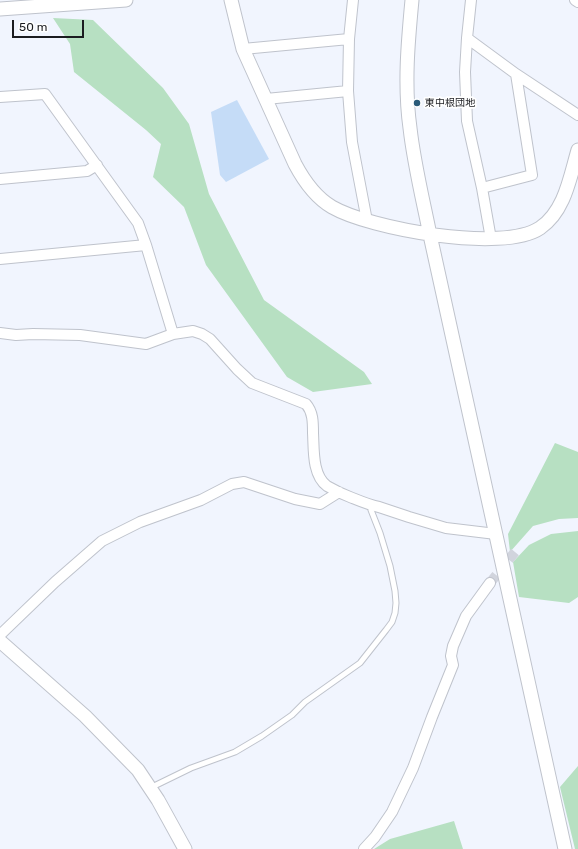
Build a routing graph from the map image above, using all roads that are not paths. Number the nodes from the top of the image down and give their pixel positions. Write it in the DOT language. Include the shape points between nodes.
graph roads {
  1 [pos="120,0"];
  2 [pos="231,0"];
  3 [pos="353,0"];
  4 [pos="412,0"];
  5 [pos="472,0"];
  6 [pos="575,0"];
  7 [pos="578,2"];
  8 [pos="0,9"];
  9 [pos="349,38"];
  10 [pos="467,38"];
  11 [pos="243,49"];
  12 [pos="516,74"];
  13 [pos="348,91"];
  14 [pos="0,97"];
  15 [pos="266,99"];
  16 [pos="578,115"];
  17 [pos="578,150"];
  18 [pos="97,165"];
  19 [pos="0,179"];
  20 [pos="482,188"];
  21 [pos="367,221"];
  22 [pos="430,236"];
  23 [pos="491,239"];
  24 [pos="146,245"];
  25 [pos="0,259"];
  26 [pos="0,333"];
  27 [pos="173,334"];
  28 [pos="339,492"];
  29 [pos="371,505"];
  30 [pos="496,534"];
  31 [pos="490,583"];
  32 [pos="0,635"];
  33 [pos="0,641"];
  34 [pos="150,788"];
  35 [pos="185,849"];
  36 [pos="364,849"];
  37 [pos="565,849"];
  1 -- 8 [label="street"];
  2 -- 11 [label="street"];
  3 -- 9 [label="street"];
  4 -- 22 [label="street" via="407,64 410,127"];
  5 -- 10 [label="street"];
  6 -- 7 [label="street"];
  9 -- 11 [label="street"];
  9 -- 13 [label="street"];
  10 -- 12 [label="street"];
  10 -- 20 [label="street" via="467,121"];
  11 -- 15 [label="street"];
  12 -- 16 [label="street"];
  12 -- 20 [label="street" via="532,175"];
  13 -- 15 [label="street"];
  13 -- 21 [label="street" via="352,142"];
  14 -- 18 [label="street" via="45,94"];
  15 -- 21 [label="street" via="305,182 330,206 344,214"];
  17 -- 23 [label="street" via="561,204 552,218 526,235"];
  18 -- 19 [label="street" via="87,171"];
  18 -- 24 [label="street" via="138,223"];
  20 -- 23 [label="street"];
  21 -- 22 [label="street"];
  22 -- 23 [label="street"];
  22 -- 30 [label="street"];
  24 -- 25 [label="street"];
  24 -- 27 [label="street"];
  26 -- 27 [label="street" via="16,336 80,335 146,344"];
  27 -- 28 [label="street" via="202,334 252,382 306,404 312,417 318,473 326,485"];
  28 -- 29 [label="street"];
  28 -- 32 [label="street" via="320,504 295,499 244,482 232,484 201,500 140,522 102,541"];
  29 -- 30 [label="street" via="446,528"];
  29 -- 34 [label="lane" via="389,560 395,591 395,613 386,630 360,663 262,736 235,752 191,768"];
  30 -- 37 [label="street"];
  31 -- 36 [label="street" via="466,616 456,640 451,656 453,665 413,768 392,812 375,838"];
  33 -- 34 [label="street" via="85,716 138,770"];
  34 -- 35 [label="street"];
}
